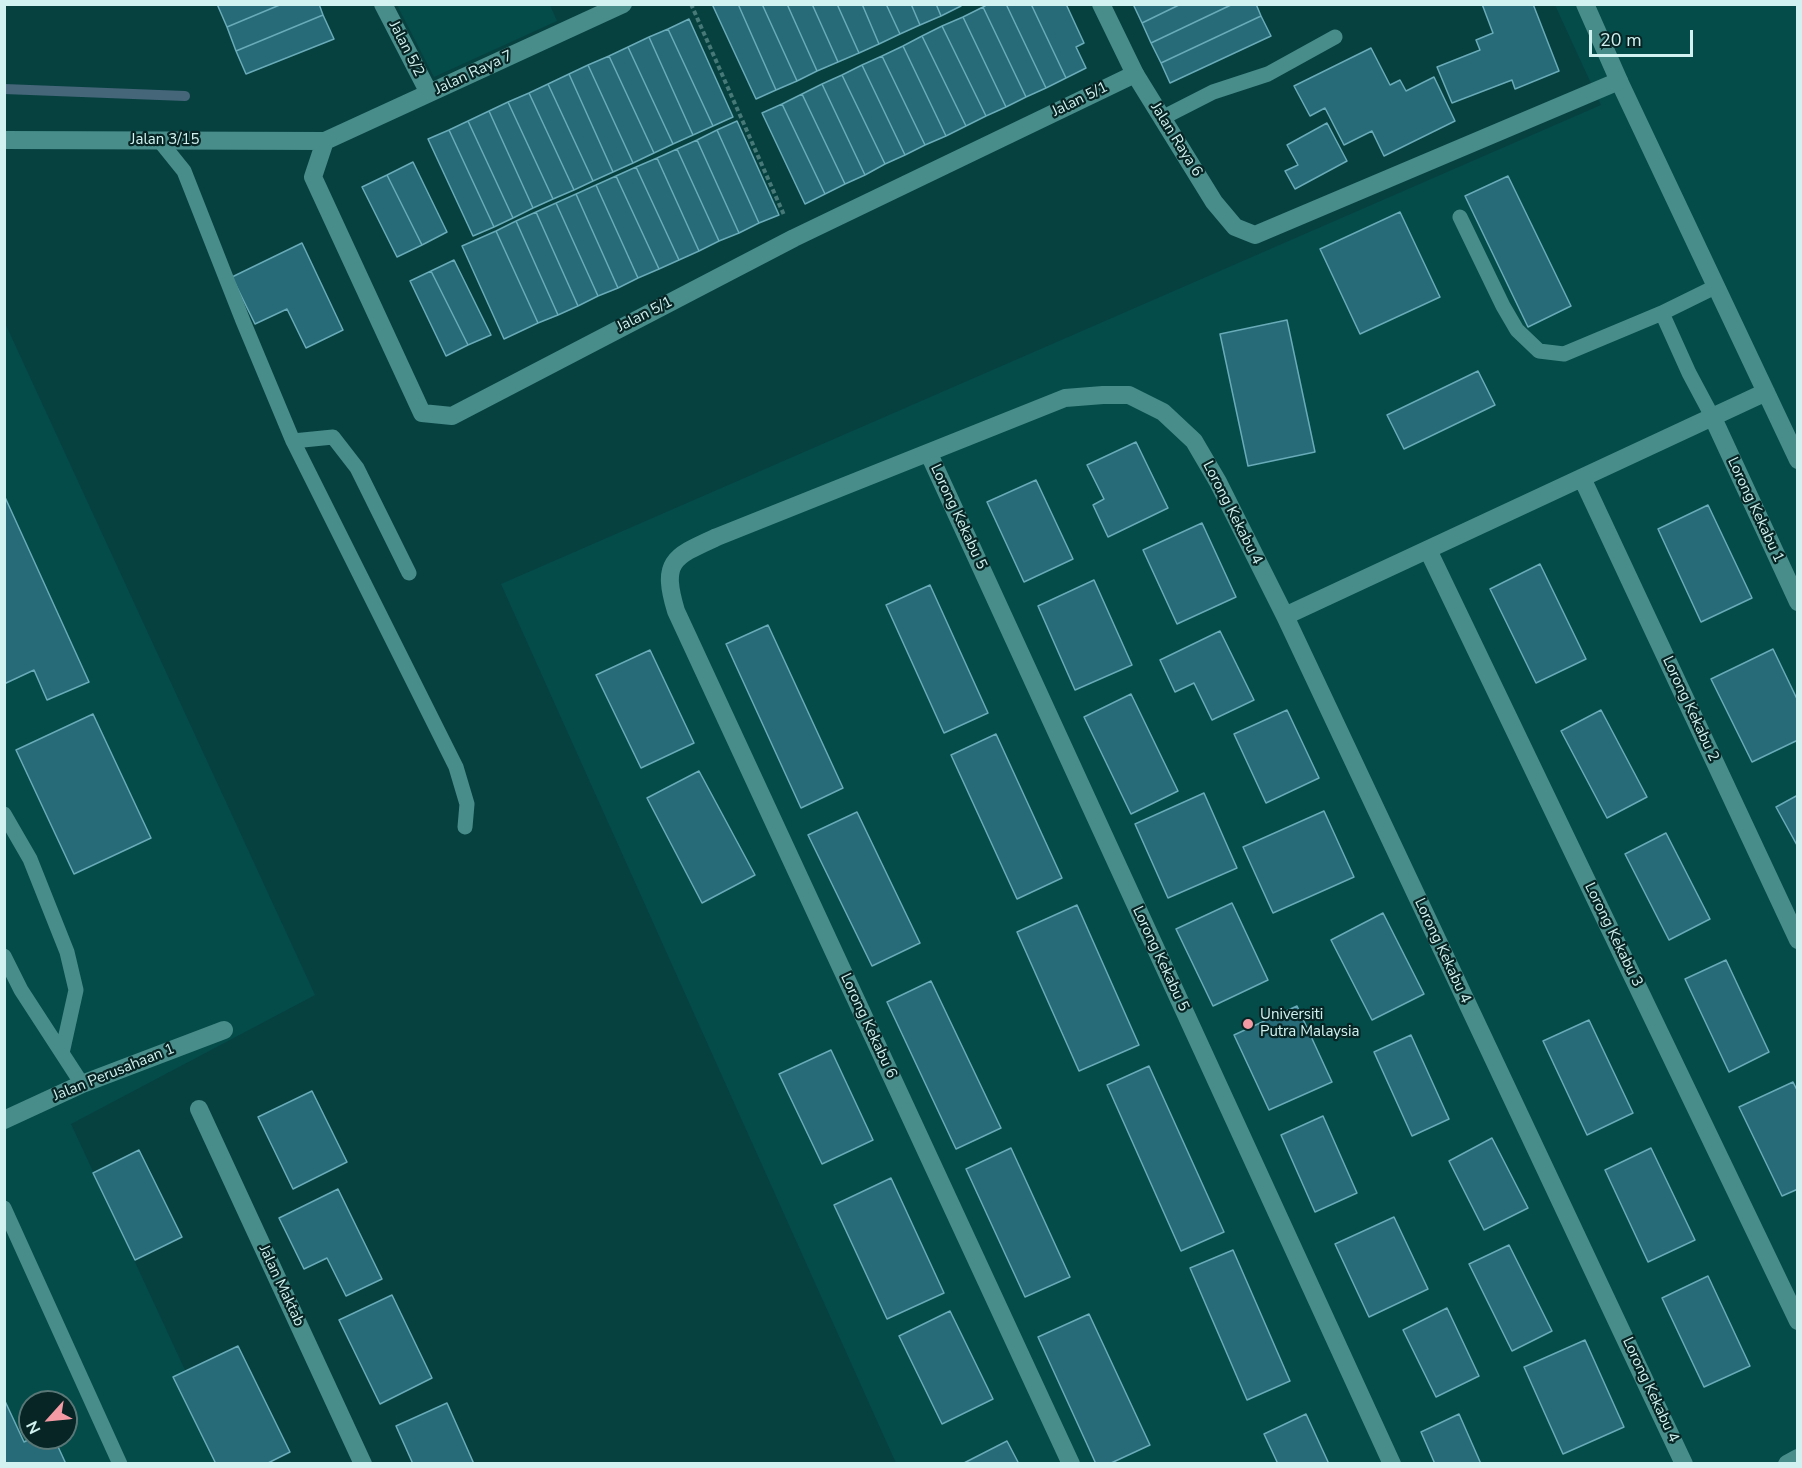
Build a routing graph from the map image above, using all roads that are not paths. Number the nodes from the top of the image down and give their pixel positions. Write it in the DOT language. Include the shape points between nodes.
graph roads {
  1 [pos="383,4"];
  2 [pos="623,4"];
  3 [pos="1101,4"];
  4 [pos="1585,4"];
  5 [pos="1335,37"];
  6 [pos="1135,74"];
  7 [pos="1619,81"];
  8 [pos="429,93"];
  9 [pos="1162,118"];
  10 [pos="4,140"];
  11 [pos="159,140"];
  12 [pos="325,141"];
  13 [pos="1460,217"];
  14 [pos="1717,286"];
  15 [pos="1662,314"];
  16 [pos="1766,392"];
  17 [pos="1713,418"];
  18 [pos="293,441"];
  19 [pos="929,454"];
  20 [pos="1797,460"];
  21 [pos="1581,478"];
  22 [pos="1428,550"];
  23 [pos="409,573"];
  24 [pos="669,587"];
  25 [pos="1797,602"];
  26 [pos="1285,616"];
  27 [pos="4,814"];
  28 [pos="465,827"];
  29 [pos="1797,940"];
  30 [pos="4,956"];
  31 [pos="224,1030"];
  32 [pos="63,1053"];
  33 [pos="82,1084"];
  34 [pos="199,1108"];
  35 [pos="4,1120"];
  36 [pos="4,1209"];
  37 [pos="1797,1321"];
  38 [pos="1797,1458"];
  39 [pos="120,1464"];
  40 [pos="363,1464"];
  41 [pos="1071,1464"];
  42 [pos="1392,1464"];
  43 [pos="1684,1464"];
  44 [pos="1787,1464"];
  1 -- 8 [label="street, Jalan 5/2"];
  2 -- 8 [label="street, Jalan Raya 7"];
  3 -- 6 [label="street, Jalan Raya 6"];
  4 -- 7 [label="street"];
  5 -- 9 [label="lane" via="1268,74 1213,92"];
  6 -- 9 [label="street, Jalan Raya 6"];
  6 -- 12 [label="street, Jalan 5/1" via="794,238 452,416 422,413 313,177"];
  7 -- 9 [label="street, Jalan Raya 6" via="1255,235 1235,227 1214,202"];
  7 -- 14 [label="street"];
  8 -- 12 [label="street, Jalan Raya 7"];
  10 -- 11 [label="street, Jalan 3/15"];
  11 -- 12 [label="street, Jalan 3/15"];
  11 -- 18 [label="lane" via="184,171"];
  13 -- 15 [label="lane" via="1517,330 1539,351 1564,354"];
  14 -- 15 [label="lane"];
  14 -- 16 [label="street"];
  15 -- 17 [label="lane"];
  16 -- 17 [label="street"];
  16 -- 20 [label="street"];
  17 -- 21 [label="street"];
  17 -- 25 [label="street, Lorong Kekabu 1"];
  18 -- 23 [label="lane" via="333,437 357,468"];
  18 -- 28 [label="lane" via="456,767 467,804"];
  19 -- 24 [label="street, Lorong Kekabu 4" via="687,550 671,566"];
  19 -- 26 [label="street, Lorong Kekabu 4" via="1065,398 1129,395 1163,412 1194,441"];
  19 -- 42 [label="street, Lorong Kekabu 5"];
  21 -- 22 [label="street"];
  21 -- 29 [label="street, Lorong Kekabu 2"];
  22 -- 26 [label="street"];
  22 -- 37 [label="street, Lorong Kekabu 3"];
  24 -- 41 [label="street, Lorong Kekabu 6" via="681,622"];
  26 -- 43 [label="street, Lorong Kekabu 4"];
  27 -- 32 [label="lane" via="30,859 67,952 76,990"];
  30 -- 32 [label="lane" via="21,990"];
  31 -- 33 [label="street, Jalan Perusahaan 1"];
  32 -- 33 [label="lane"];
  33 -- 35 [label="street, Jalan Perusahaan 1"];
  34 -- 40 [label="street, Jalan Maktab"];
  36 -- 39 [label="lane"];
  38 -- 44 [label="street"];
}
